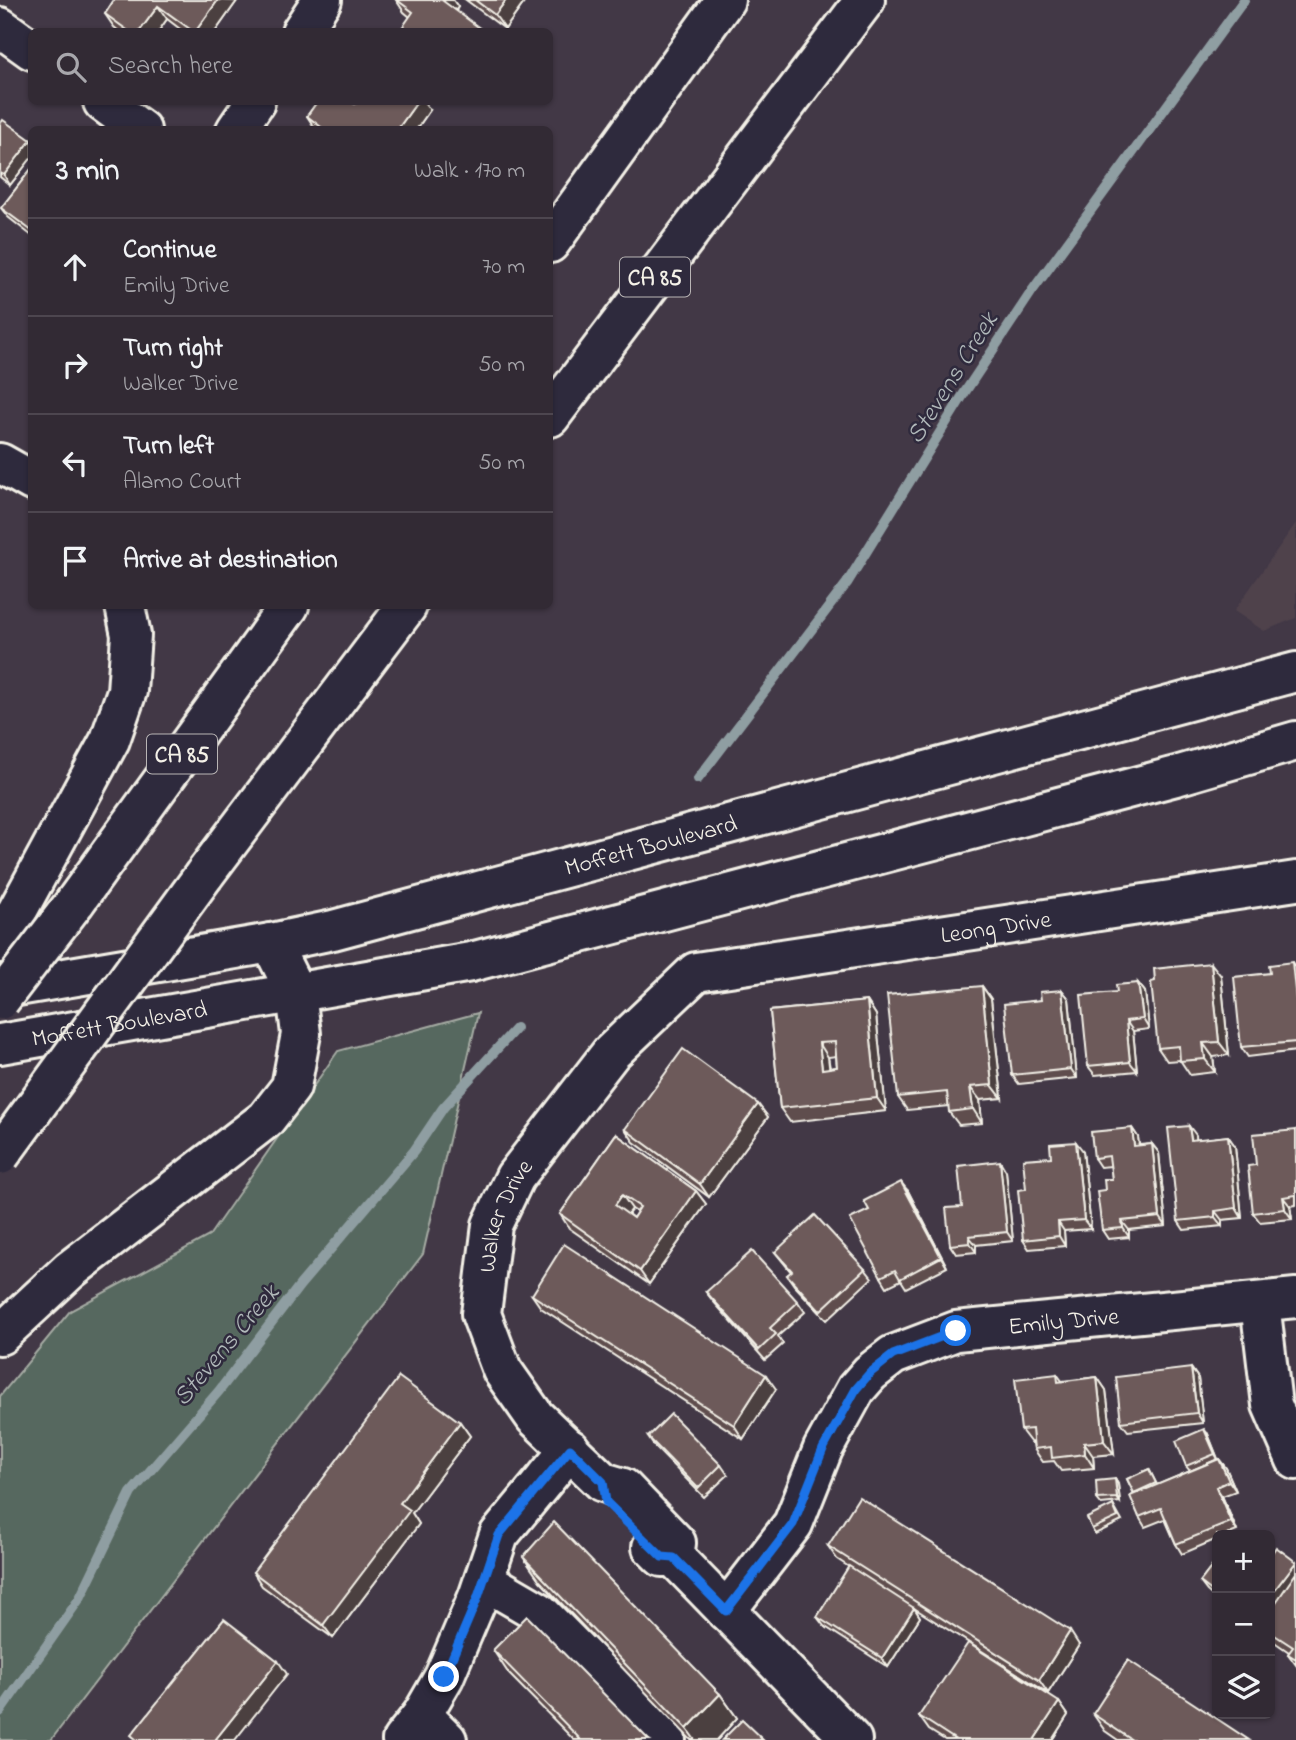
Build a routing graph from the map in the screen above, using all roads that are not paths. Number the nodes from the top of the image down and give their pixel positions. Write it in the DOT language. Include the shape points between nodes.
graph roads {
  1 [pos="322,0"];
  2 [pos="725,0"];
  3 [pos="750,0"];
  4 [pos="865,0"];
  5 [pos="0,27"];
  6 [pos="304,28"];
  7 [pos="28,47"];
  8 [pos="107,105"];
  9 [pos="253,105"];
  10 [pos="136,126"];
  11 [pos="239,126"];
  12 [pos="631,131"];
  13 [pos="553,239"];
  14 [pos="553,413"];
  15 [pos="0,463"];
  16 [pos="28,479"];
  17 [pos="126,609"];
  18 [pos="287,609"];
  19 [pos="405,609"];
  20 [pos="1296,672"];
  21 [pos="1296,741"];
  22 [pos="1296,881"];
  23 [pos="0,943"];
  24 [pos="271,943"];
  25 [pos="696,972"];
  26 [pos="0,989"];
  27 [pos="296,993"];
  28 [pos="0,1000"];
  29 [pos="0,1044"];
  30 [pos="0,1155"];
  31 [pos="1278,1300"];
  32 [pos="0,1335"];
  33 [pos="570,1449"];
  34 [pos="1296,1460"];
  35 [pos="484,1580"];
  36 [pos="726,1611"];
  37 [pos="424,1732"];
  38 [pos="666,1740"];
  39 [pos="852,1740"];
  1 -- 6 [label="main road"];
  2 -- 12 [label="main road"];
  3 -- 12 [label="main road"];
  4 -- 14 [label="main road, CA 85"];
  5 -- 7 [label="main road"];
  8 -- 10 [label="main road"];
  9 -- 11 [label="main road"];
  12 -- 13 [label="main road"];
  15 -- 16 [label="main road"];
  17 -- 23 [label="main road" via="131,635 127,691 110,740"];
  18 -- 28 [label="main road, CA 85, bridge"];
  19 -- 30 [label="main road, bridge"];
  20 -- 24 [label="main road, Moffett Boulevard"];
  21 -- 27 [label="main road, Moffett Boulevard" via="471,962"];
  22 -- 25 [label="main road, Leong Drive"];
  24 -- 26 [label="main road, Moffett Boulevard"];
  24 -- 27 [label="main road"];
  25 -- 33 [label="main road, Walker Drive" via="611,1053 515,1177 492,1225 481,1314 502,1370 535,1417"];
  27 -- 29 [label="main road, Moffett Boulevard"];
  27 -- 32 [label="main road" via="302,1034 291,1087 266,1119 70,1270"];
  31 -- 34 [label="main road" via="1272,1405"];
  31 -- 36 [label="main road, Emily Drive" via="956,1331 893,1355 856,1389 823,1449 793,1524"];
  33 -- 35 [label="main road" via="499,1535"];
  33 -- 36 [label="main road, Walker Drive" via="603,1482 623,1488 676,1543 674,1558"];
  35 -- 37 [label="main road"];
  35 -- 38 [label="main road" via="539,1612"];
  36 -- 39 [label="main road, Walker Drive"];
}
